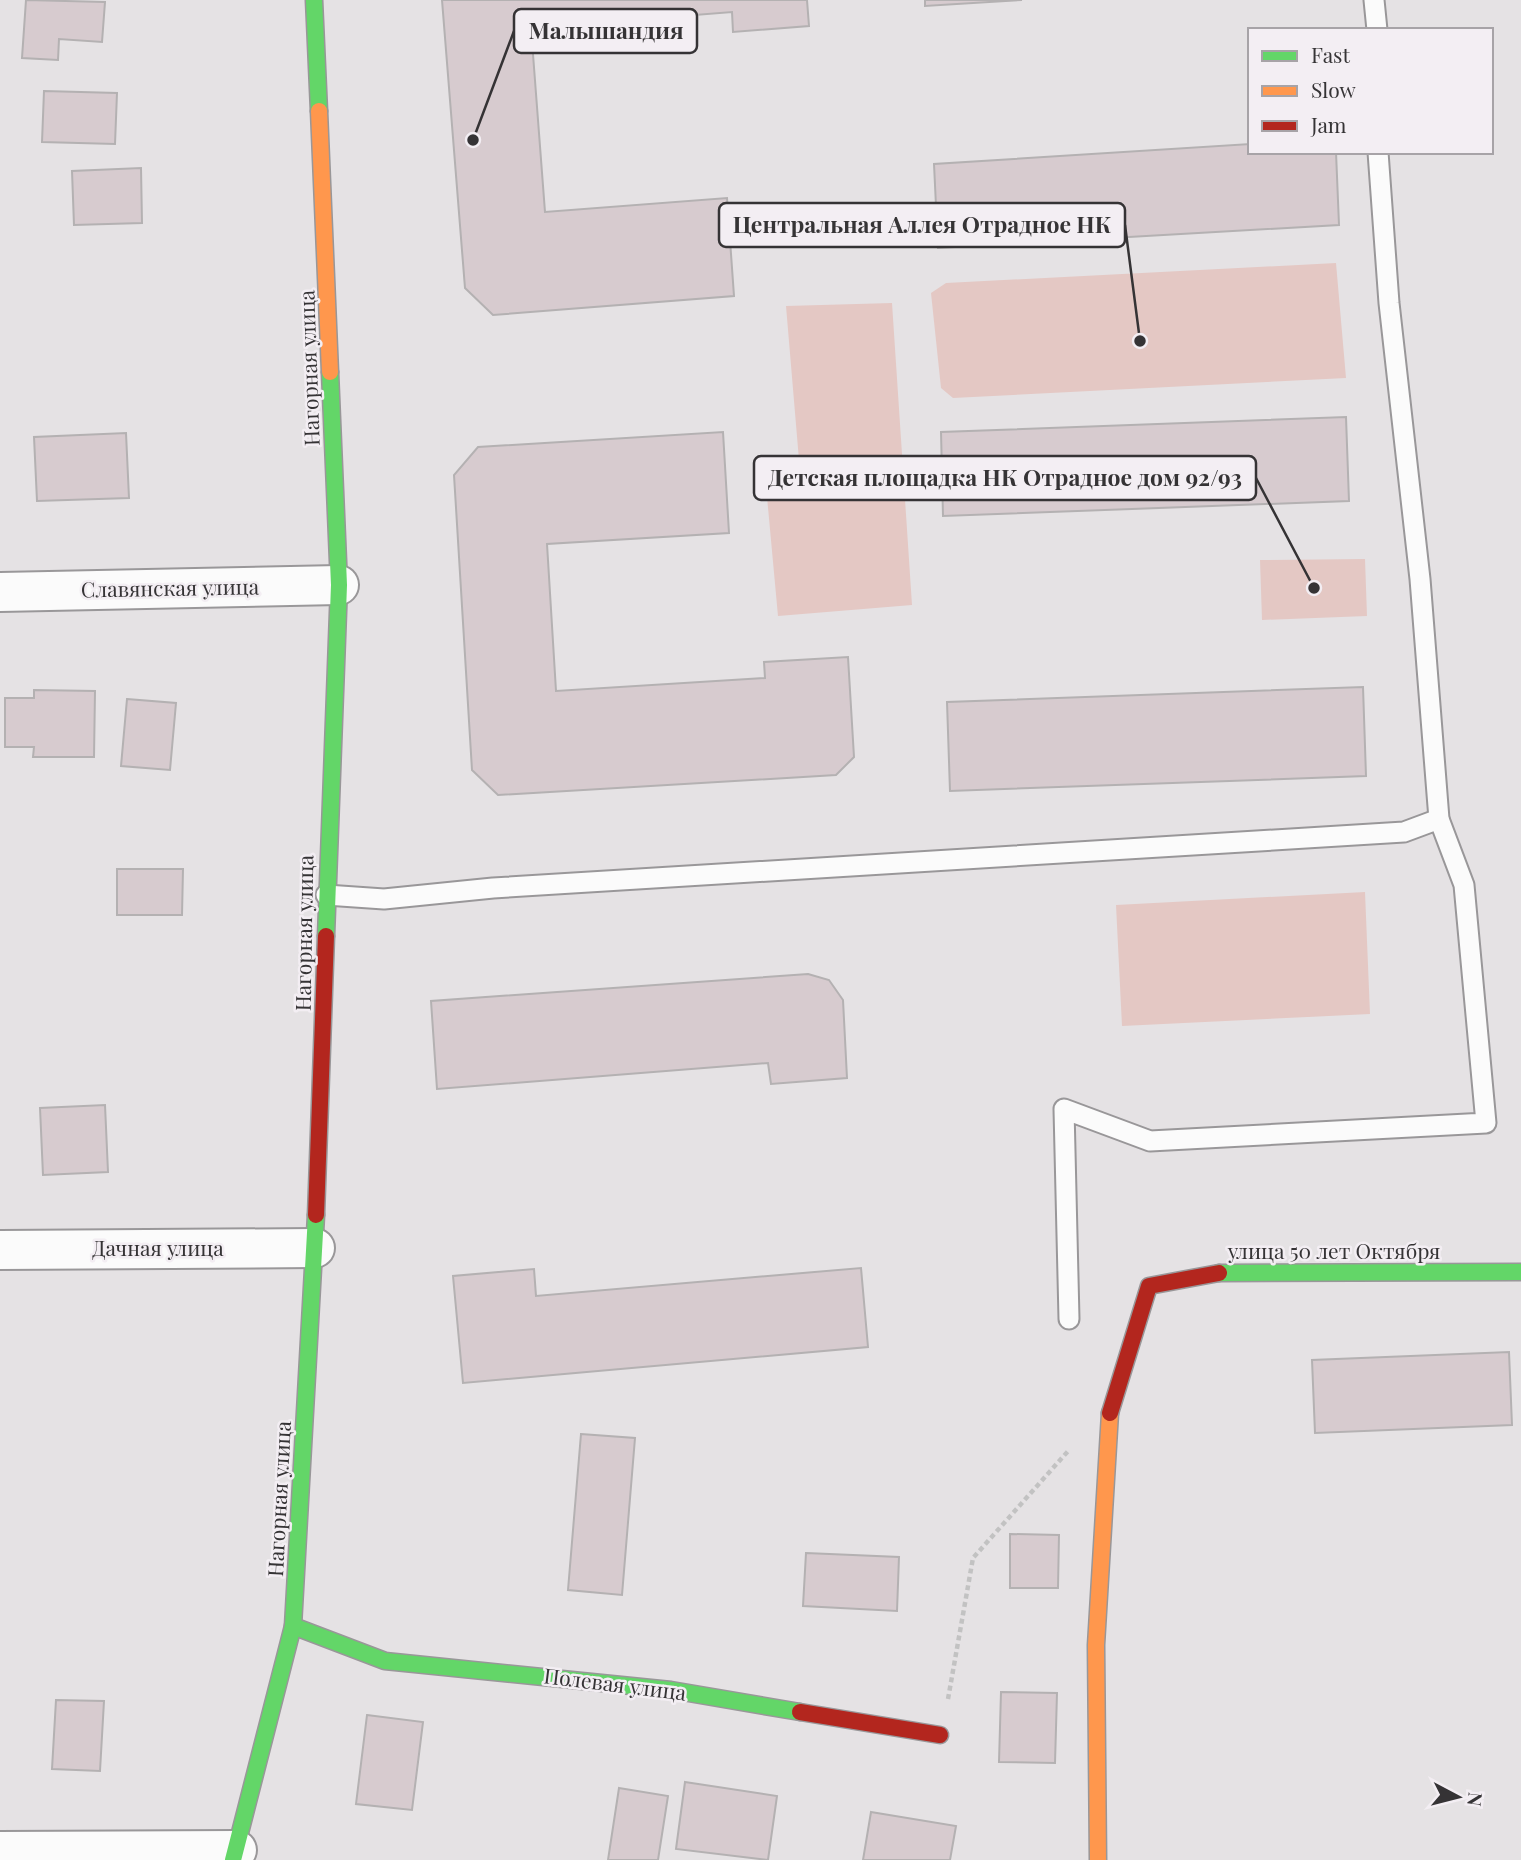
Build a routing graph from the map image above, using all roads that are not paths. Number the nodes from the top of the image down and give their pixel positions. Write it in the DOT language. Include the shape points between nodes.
graph roads {
  1 [pos="314,0"];
  2 [pos="1374,0"];
  3 [pos="1377,28"];
  4 [pos="1378,154"];
  5 [pos="339,585"];
  6 [pos="0,592"];
  7 [pos="1439,819"];
  8 [pos="326,895"];
  9 [pos="315,1248"];
  10 [pos="0,1250"];
  11 [pos="1521,1272"];
  12 [pos="1069,1320"];
  13 [pos="293,1626"];
  14 [pos="940,1735"];
  15 [pos="0,1851"];
  16 [pos="235,1855"];
  17 [pos="1098,1860"];
  1 -- 5 [label="street, Нагорная улица"];
  2 -- 3 [label="lane"];
  4 -- 7 [label="lane"];
  5 -- 6 [label="street, Славянская улица"];
  5 -- 8 [label="street, Нагорная улица"];
  7 -- 8 [label="lane" via="1404,832 493,888 384,900"];
  7 -- 12 [label="lane" via="1464,885 1486,1123 1150,1141 1064,1109"];
  8 -- 9 [label="street, Нагорная улица"];
  9 -- 10 [label="street, Дачная улица"];
  9 -- 13 [label="street, Нагорная улица"];
  11 -- 17 [label="street, улица 50 лет Октября" via="1229,1271 1149,1286 1110,1409 1096,1645"];
  13 -- 14 [label="street, Полевая улица" via="385,1661 671,1690"];
  13 -- 16 [label="street, Нагорная улица"];
  15 -- 16 [label="street"];
}
